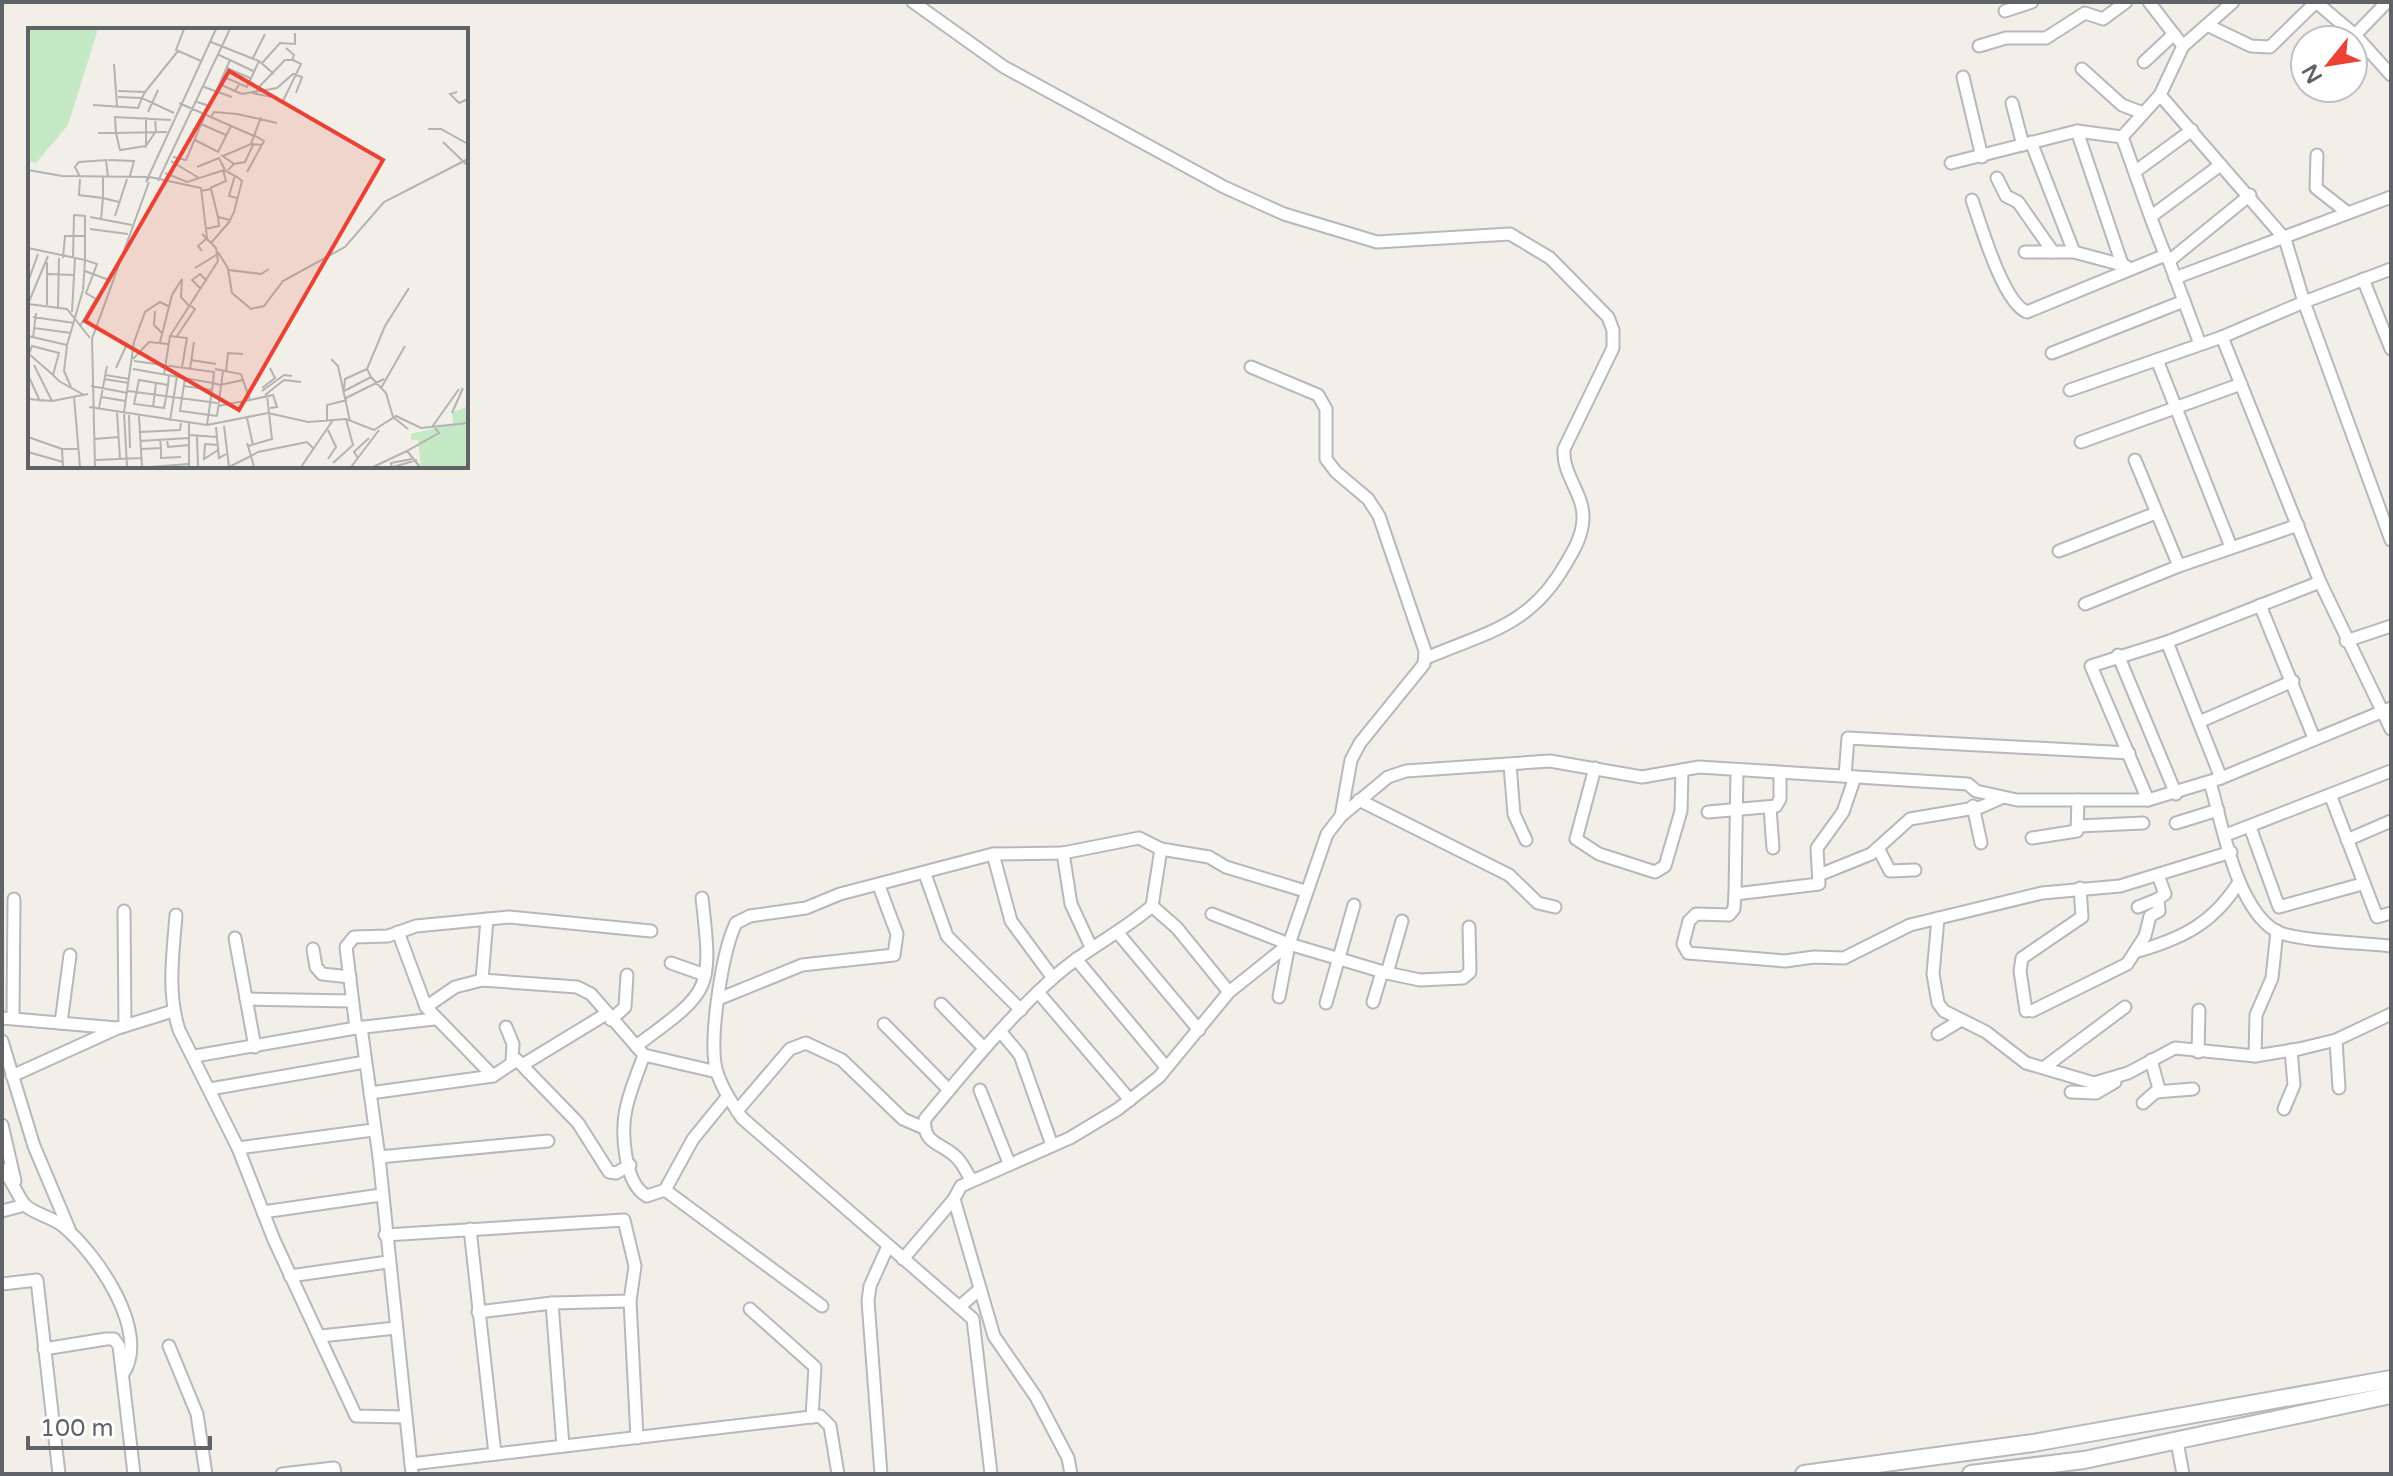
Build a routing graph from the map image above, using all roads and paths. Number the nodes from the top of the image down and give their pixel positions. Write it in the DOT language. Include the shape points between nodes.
graph roads {
  1 [pos="913,2"];
  2 [pos="2032,2"];
  3 [pos="2126,2"];
  4 [pos="2150,2"];
  5 [pos="2233,2"];
  6 [pos="2316,2"];
  7 [pos="2387,2"];
  8 [pos="2005,11"];
  9 [pos="2342,24"];
  10 [pos="2366,24"];
  11 [pos="2207,25"];
  12 [pos="2174,34"];
  13 [pos="1979,46"];
  14 [pos="2183,46"];
  15 [pos="2369,48"];
  16 [pos="2144,62"];
  17 [pos="2389,67"];
  18 [pos="2082,69"];
  19 [pos="1963,77"];
  20 [pos="2160,95"];
  21 [pos="2012,103"];
  22 [pos="2143,113"];
  23 [pos="2192,130"];
  24 [pos="2077,131"];
  25 [pos="2122,137"];
  26 [pos="2027,143"];
  27 [pos="2317,155"];
  28 [pos="1982,157"];
  29 [pos="1951,163"];
  30 [pos="2219,166"];
  31 [pos="2136,171"];
  32 [pos="1997,178"];
  33 [pos="2250,195"];
  34 [pos="2391,197"];
  35 [pos="1972,200"];
  36 [pos="2348,213"];
  37 [pos="2153,215"];
  38 [pos="2285,239"];
  39 [pos="2025,252"];
  40 [pos="2053,252"];
  41 [pos="2074,252"];
  42 [pos="2166,258"];
  43 [pos="2128,266"];
  44 [pos="2391,269"];
  45 [pos="2175,278"];
  46 [pos="2363,279"];
  47 [pos="2184,301"];
  48 [pos="2304,302"];
  49 [pos="2222,337"];
  50 [pos="2390,341"];
  51 [pos="2200,344"];
  52 [pos="2052,353"];
  53 [pos="2157,360"];
  54 [pos="1251,367"];
  55 [pos="2241,384"];
  56 [pos="2070,390"];
  57 [pos="2176,405"];
  58 [pos="2081,442"];
  59 [pos="2135,460"];
  60 [pos="2156,513"];
  61 [pos="2387,515"];
  62 [pos="2298,525"];
  63 [pos="2391,540"];
  64 [pos="2231,547"];
  65 [pos="2059,551"];
  66 [pos="2179,566"];
  67 [pos="2320,582"];
  68 [pos="2085,604"];
  69 [pos="2260,605"];
  70 [pos="2391,626"];
  71 [pos="2346,641"];
  72 [pos="2167,642"];
  73 [pos="2118,655"];
  74 [pos="1426,658"];
  75 [pos="2293,681"];
  76 [pos="2388,710"];
  77 [pos="2199,722"];
  78 [pos="2391,729"];
  79 [pos="2314,738"];
  80 [pos="2129,753"];
  81 [pos="1510,765"];
  82 [pos="1595,768"];
  83 [pos="1682,770"];
  84 [pos="1737,771"];
  85 [pos="2391,771"];
  86 [pos="1780,775"];
  87 [pos="1850,777"];
  88 [pos="2215,780"];
  89 [pos="2176,794"];
  90 [pos="2331,797"];
  91 [pos="2001,798"];
  92 [pos="1359,800"];
  93 [pos="2078,800"];
  94 [pos="2148,800"];
  95 [pos="1973,806"];
  96 [pos="1770,808"];
  97 [pos="1734,810"];
  98 [pos="2218,810"];
  99 [pos="1708,812"];
  100 [pos="1341,816"];
  101 [pos="2391,821"];
  102 [pos="2143,823"];
  103 [pos="2176,823"];
  104 [pos="2079,826"];
  105 [pos="2250,827"];
  106 [pos="2226,835"];
  107 [pos="2032,838"];
  108 [pos="1526,840"];
  109 [pos="2347,840"];
  110 [pos="1981,843"];
  111 [pos="1773,848"];
  112 [pos="1878,848"];
  113 [pos="1161,849"];
  114 [pos="2231,852"];
  115 [pos="1063,853"];
  116 [pos="993,854"];
  117 [pos="1915,870"];
  118 [pos="925,874"];
  119 [pos="1819,875"];
  120 [pos="2158,875"];
  121 [pos="2239,882"];
  122 [pos="2362,884"];
  123 [pos="879,886"];
  124 [pos="2080,888"];
  125 [pos="1305,891"];
  126 [pos="1735,894"];
  127 [pos="702,898"];
  128 [pos="14,899"];
  129 [pos="2158,899"];
  130 [pos="1354,905"];
  131 [pos="1152,906"];
  132 [pos="1555,907"];
  133 [pos="2138,907"];
  134 [pos="124,911"];
  135 [pos="2391,913"];
  136 [pos="1212,914"];
  137 [pos="176,915"];
  138 [pos="1938,918"];
  139 [pos="487,919"];
  140 [pos="1402,921"];
  141 [pos="1469,927"];
  142 [pos="651,931"];
  143 [pos="2277,931"];
  144 [pos="398,932"];
  145 [pos="1118,933"];
  146 [pos="235,938"];
  147 [pos="1289,944"];
  148 [pos="2391,946"];
  149 [pos="1091,947"];
  150 [pos="313,949"];
  151 [pos="2135,952"];
  152 [pos="70,955"];
  153 [pos="1077,961"];
  154 [pos="1339,961"];
  155 [pos="8,962"];
  156 [pos="671,963"];
  157 [pos="1385,972"];
  158 [pos="627,975"];
  159 [pos="705,975"];
  160 [pos="350,977"];
  161 [pos="1053,978"];
  162 [pos="482,980"];
  163 [pos="1229,992"];
  164 [pos="1040,994"];
  165 [pos="1279,997"];
  166 [pos="721,998"];
  167 [pos="246,999"];
  168 [pos="352,1001"];
  169 [pos="1373,1002"];
  170 [pos="1326,1003"];
  171 [pos="941,1004"];
  172 [pos="426,1007"];
  173 [pos="2125,1007"];
  174 [pos="1021,1010"];
  175 [pos="2199,1010"];
  176 [pos="173,1011"];
  177 [pos="2391,1014"];
  178 [pos="8,1017"];
  179 [pos="608,1017"];
  180 [pos="434,1019"];
  181 [pos="1961,1020"];
  182 [pos="61,1023"];
  183 [pos="884,1024"];
  184 [pos="122,1027"];
  185 [pos="506,1027"];
  186 [pos="358,1028"];
  187 [pos="1199,1030"];
  188 [pos="1002,1033"];
  189 [pos="1938,1034"];
  190 [pos="2336,1040"];
  191 [pos="2,1041"];
  192 [pos="255,1047"];
  193 [pos="984,1048"];
  194 [pos="640,1050"];
  195 [pos="2291,1050"];
  196 [pos="2198,1052"];
  197 [pos="195,1056"];
  198 [pos="2255,1056"];
  199 [pos="2151,1060"];
  200 [pos="365,1062"];
  201 [pos="518,1063"];
  202 [pos="2046,1066"];
  203 [pos="1166,1067"];
  204 [pos="717,1072"];
  205 [pos="2128,1073"];
  206 [pos="12,1076"];
  207 [pos="493,1076"];
  208 [pos="2339,1088"];
  209 [pos="210,1089"];
  210 [pos="2193,1089"];
  211 [pos="949,1090"];
  212 [pos="980,1090"];
  213 [pos="2071,1092"];
  214 [pos="2156,1092"];
  215 [pos="370,1093"];
  216 [pos="728,1096"];
  217 [pos="1130,1100"];
  218 [pos="2143,1103"];
  219 [pos="2284,1109"];
  220 [pos="737,1111"];
  221 [pos="2,1125"];
  222 [pos="373,1130"];
  223 [pos="928,1135"];
  224 [pos="548,1141"];
  225 [pos="1052,1145"];
  226 [pos="238,1148"];
  227 [pos="379,1157"];
  228 [pos="1009,1163"];
  229 [pos="630,1165"];
  230 [pos="2,1169"];
  231 [pos="971,1179"];
  232 [pos="16,1185"];
  233 [pos="665,1190"];
  234 [pos="381,1195"];
  235 [pos="954,1199"];
  236 [pos="25,1205"];
  237 [pos="2,1211"];
  238 [pos="263,1212"];
  239 [pos="470,1229"];
  240 [pos="71,1234"];
  241 [pos="385,1235"];
  242 [pos="888,1246"];
  243 [pos="903,1259"];
  244 [pos="388,1262"];
  245 [pos="290,1276"];
  246 [pos="2,1284"];
  247 [pos="980,1289"];
  248 [pos="630,1301"];
  249 [pos="552,1303"];
  250 [pos="822,1306"];
  251 [pos="959,1307"];
  252 [pos="750,1309"];
  253 [pos="478,1312"];
  254 [pos="973,1319"];
  255 [pos="396,1328"];
  256 [pos="321,1336"];
  257 [pos="994,1336"];
  258 [pos="169,1346"];
  259 [pos="44,1349"];
  260 [pos="123,1374"];
  261 [pos="2391,1379"];
  262 [pos="2391,1395"];
  263 [pos="405,1417"];
  264 [pos="812,1417"];
  265 [pos="637,1438"];
  266 [pos="2177,1442"];
  267 [pos="563,1446"];
  268 [pos="495,1454"];
  269 [pos="2085,1467"];
  270 [pos="411,1469"];
  271 [pos="1996,1472"];
  272 [pos="59,1474"];
  273 [pos="134,1474"];
  274 [pos="206,1474"];
  275 [pos="282,1474"];
  276 [pos="335,1474"];
  277 [pos="838,1474"];
  278 [pos="881,1474"];
  279 [pos="991,1474"];
  280 [pos="1071,1474"];
  281 [pos="1804,1474"];
  282 [pos="1971,1474"];
  283 [pos="2183,1474"];
  1 -- 74 [label="street" via="1004,67 1272,209 1377,242 1510,234 1550,258 1608,317 1613,348 1564,449 1564,466 1583,516 1578,543 1551,590 1531,610"];
  2 -- 8 [label="street"];
  3 -- 13 [label="street" via="2103,19 2085,13 2040,40 2006,38"];
  4 -- 12 [label="street"];
  5 -- 11 [label="street"];
  6 -- 9 [label="street"];
  6 -- 11 [label="street" via="2270,47 2251,46"];
  7 -- 10 [label="street"];
  11 -- 14 [label="street"];
  12 -- 14 [label="street"];
  12 -- 16 [label="street"];
  14 -- 20 [label="street"];
  15 -- 17 [label="street"];
  18 -- 22 [label="street" via="2122,105"];
  19 -- 28 [label="street"];
  20 -- 22 [label="street"];
  20 -- 23 [label="street"];
  21 -- 26 [label="street"];
  22 -- 25 [label="street"];
  23 -- 30 [label="street"];
  23 -- 31 [label="street"];
  24 -- 25 [label="street"];
  24 -- 26 [label="street"];
  24 -- 43 [label="street"];
  25 -- 31 [label="street"];
  26 -- 28 [label="street"];
  26 -- 41 [label="street"];
  27 -- 36 [label="street" via="2316,188"];
  28 -- 29 [label="street"];
  30 -- 33 [label="street"];
  30 -- 37 [label="street"];
  31 -- 37 [label="street"];
  32 -- 40 [label="street"];
  33 -- 38 [label="street"];
  33 -- 42 [label="street"];
  34 -- 36 [label="street"];
  35 -- 43 [label="street" via="1999,272 2022,310 2048,305"];
  36 -- 38 [label="street"];
  37 -- 42 [label="street"];
  38 -- 45 [label="street"];
  38 -- 48 [label="street"];
  39 -- 40 [label="street"];
  40 -- 41 [label="street"];
  41 -- 43 [label="street"];
  42 -- 43 [label="street"];
  42 -- 45 [label="street"];
  44 -- 46 [label="street"];
  45 -- 47 [label="street"];
  46 -- 48 [label="street"];
  46 -- 50 [label="street"];
  47 -- 51 [label="street"];
  47 -- 52 [label="street"];
  48 -- 49 [label="street"];
  48 -- 61 [label="street"];
  49 -- 51 [label="street"];
  49 -- 55 [label="street"];
  51 -- 53 [label="street"];
  53 -- 56 [label="street"];
  53 -- 57 [label="street"];
  54 -- 74 [label="street" via="1311,389 1323,402 1326,459 1379,516"];
  55 -- 57 [label="street"];
  55 -- 62 [label="street"];
  57 -- 58 [label="street"];
  57 -- 64 [label="street"];
  59 -- 60 [label="street"];
  60 -- 65 [label="street"];
  60 -- 66 [label="street"];
  61 -- 63 [label="street"];
  62 -- 64 [label="street"];
  62 -- 67 [label="street"];
  64 -- 66 [label="street"];
  66 -- 68 [label="street"];
  67 -- 69 [label="street"];
  67 -- 71 [label="street"];
  69 -- 72 [label="street"];
  69 -- 75 [label="street"];
  70 -- 71 [label="street"];
  71 -- 76 [label="street"];
  72 -- 73 [label="street"];
  72 -- 77 [label="street"];
  73 -- 80 [label="street" via="2091,666"];
  73 -- 89 [label="street"];
  74 -- 100 [label="street" via="1360,743 1351,760"];
  75 -- 77 [label="street"];
  75 -- 79 [label="street"];
  76 -- 78 [label="street"];
  76 -- 79 [label="street"];
  77 -- 88 [label="street"];
  79 -- 88 [label="street"];
  80 -- 87 [label="street" via="1848,738"];
  80 -- 94 [label="street"];
  81 -- 82 [label="street" via="1550,761"];
  81 -- 92 [label="street" via="1406,771 1378,782"];
  81 -- 108 [label="street" via="1514,814"];
  82 -- 83 [label="street" via="1642,777"];
  82 -- 83 [label="street" via="1576,839 1606,857 1655,872 1665,866 1680,816"];
  83 -- 84 [label="street"];
  84 -- 86 [label="street"];
  84 -- 97 [label="street"];
  85 -- 90 [label="street"];
  86 -- 87 [label="street"];
  86 -- 96 [label="street" via="1779,803"];
  87 -- 91 [label="street" via="1968,784"];
  87 -- 119 [label="street" via="1843,812 1817,848"];
  88 -- 89 [label="street"];
  88 -- 98 [label="street"];
  89 -- 94 [label="street"];
  90 -- 105 [label="street"];
  90 -- 109 [label="street"];
  91 -- 93 [label="street"];
  91 -- 95 [label="street"];
  92 -- 100 [label="street"];
  92 -- 132 [label="street" via="1509,875 1538,903"];
  93 -- 94 [label="street"];
  93 -- 104 [label="street"];
  95 -- 110 [label="street"];
  95 -- 112 [label="street" via="1910,819"];
  96 -- 97 [label="street"];
  96 -- 111 [label="street"];
  97 -- 99 [label="street"];
  97 -- 126 [label="street"];
  98 -- 103 [label="street"];
  98 -- 106 [label="street"];
  100 -- 125 [label="street" via="1327,834"];
  101 -- 109 [label="street"];
  102 -- 104 [label="street"];
  104 -- 107 [label="street" via="2072,834"];
  105 -- 106 [label="street"];
  105 -- 122 [label="street" via="2279,907"];
  106 -- 114 [label="street"];
  109 -- 122 [label="street"];
  112 -- 117 [label="street" via="1890,871"];
  112 -- 119 [label="street"];
  113 -- 115 [label="street" via="1139,838"];
  113 -- 125 [label="street" via="1209,857"];
  113 -- 131 [label="street"];
  114 -- 120 [label="street"];
  114 -- 121 [label="street"];
  115 -- 116 [label="street"];
  115 -- 149 [label="street" via="1071,904"];
  116 -- 118 [label="street"];
  116 -- 161 [label="street" via="1011,921"];
  118 -- 123 [label="street"];
  118 -- 174 [label="street" via="947,936"];
  119 -- 126 [label="street" via="1816,886"];
  120 -- 124 [label="street" via="2120,886"];
  120 -- 129 [label="street" via="2165,894"];
  121 -- 143 [label="street" via="2264,921"];
  121 -- 151 [label="street" via="2224,906 2191,933"];
  122 -- 135 [label="street" via="2377,917"];
  123 -- 166 [label="street" via="736,923"];
  123 -- 166 [label="street" via="897,934 894,955 802,965"];
  124 -- 138 [label="street"];
  124 -- 151 [label="street" via="2082,917 2022,958 2029,1011 2122,967"];
  125 -- 147 [label="street"];
  126 -- 138 [label="street" via="1729,915 1692,917 1683,944 1688,953 1785,961 1844,958 1902,927"];
  127 -- 159 [label="street" via="708,947"];
  128 -- 155 [label="street"];
  129 -- 133 [label="street"];
  129 -- 151 [label="street" via="2159,911 2150,916"];
  130 -- 154 [label="street"];
  131 -- 145 [label="street"];
  131 -- 163 [label="street"];
  134 -- 184 [label="street"];
  136 -- 147 [label="street"];
  137 -- 176 [label="street"];
  138 -- 181 [label="street" via="1934,991 1944,1011"];
  139 -- 142 [label="street"];
  139 -- 144 [label="street"];
  139 -- 162 [label="street"];
  140 -- 157 [label="street"];
  141 -- 157 [label="street" via="1470,972 1463,978 1420,980"];
  143 -- 148 [label="street"];
  143 -- 198 [label="street" via="2272,978 2256,1015"];
  144 -- 160 [label="street" via="347,942"];
  144 -- 172 [label="street"];
  145 -- 149 [label="street"];
  145 -- 187 [label="street"];
  146 -- 167 [label="street"];
  147 -- 154 [label="street"];
  147 -- 163 [label="street"];
  147 -- 165 [label="street"];
  149 -- 153 [label="street"];
  150 -- 160 [label="street" via="322,974"];
  152 -- 182 [label="street"];
  153 -- 161 [label="street"];
  153 -- 203 [label="street"];
  154 -- 157 [label="street"];
  154 -- 170 [label="street"];
  155 -- 178 [label="street"];
  156 -- 159 [label="street"];
  157 -- 169 [label="street"];
  158 -- 179 [label="street" via="624,1012"];
  159 -- 194 [label="street" via="694,1002"];
  160 -- 168 [label="street"];
  161 -- 164 [label="street"];
  162 -- 172 [label="street" via="455,987"];
  162 -- 179 [label="street" via="586,989"];
  163 -- 187 [label="street"];
  164 -- 174 [label="street"];
  164 -- 217 [label="street"];
  166 -- 204 [label="street" via="714,1047"];
  167 -- 168 [label="street"];
  167 -- 192 [label="street"];
  168 -- 186 [label="street"];
  171 -- 193 [label="street"];
  172 -- 180 [label="street"];
  173 -- 202 [label="street"];
  174 -- 188 [label="street"];
  175 -- 196 [label="street"];
  176 -- 184 [label="street"];
  176 -- 197 [label="street"];
  177 -- 190 [label="street"];
  178 -- 182 [label="street"];
  179 -- 194 [label="street"];
  179 -- 201 [label="street"];
  180 -- 186 [label="street"];
  180 -- 207 [label="street"];
  181 -- 189 [label="street"];
  181 -- 202 [label="street" via="1986,1032 2015,1057"];
  182 -- 184 [label="street"];
  183 -- 211 [label="street"];
  184 -- 206 [label="street"];
  185 -- 201 [label="street"];
  186 -- 192 [label="street"];
  186 -- 200 [label="street"];
  187 -- 203 [label="street"];
  188 -- 193 [label="street"];
  188 -- 225 [label="street" via="1015,1048"];
  190 -- 195 [label="street"];
  190 -- 208 [label="street"];
  191 -- 206 [label="street"];
  192 -- 197 [label="street"];
  193 -- 211 [label="street"];
  194 -- 204 [label="street"];
  194 -- 229 [label="street" via="625,1118"];
  195 -- 198 [label="street"];
  195 -- 219 [label="street" via="2294,1085"];
  196 -- 198 [label="street"];
  196 -- 199 [label="street" via="2175,1048"];
  197 -- 209 [label="street"];
  199 -- 205 [label="street"];
  199 -- 214 [label="street" via="2159,1085"];
  200 -- 209 [label="street"];
  200 -- 215 [label="street"];
  201 -- 207 [label="street"];
  201 -- 229 [label="street" via="578,1123 609,1172"];
  202 -- 205 [label="street" via="2094,1083"];
  203 -- 217 [label="street"];
  204 -- 216 [label="street"];
  205 -- 213 [label="street" via="2096,1093"];
  206 -- 240 [label="street"];
  207 -- 215 [label="street"];
  209 -- 226 [label="street"];
  210 -- 214 [label="street"];
  211 -- 223 [label="street" via="925,1119"];
  212 -- 228 [label="street"];
  214 -- 218 [label="street"];
  215 -- 222 [label="street"];
  216 -- 220 [label="street"];
  216 -- 233 [label="street" via="693,1139"];
  217 -- 225 [label="street"];
  220 -- 223 [label="street" via="790,1049 806,1043 842,1060 903,1119"];
  220 -- 242 [label="street"];
  221 -- 232 [label="street"];
  222 -- 226 [label="street"];
  222 -- 227 [label="street"];
  223 -- 231 [label="street" via="955,1156"];
  224 -- 227 [label="street"];
  225 -- 228 [label="street"];
  226 -- 238 [label="street"];
  227 -- 234 [label="street"];
  228 -- 231 [label="street"];
  229 -- 233 [label="street" via="643,1194"];
  230 -- 232 [label="street"];
  231 -- 235 [label="street"];
  232 -- 236 [label="street"];
  233 -- 250 [label="street"];
  234 -- 238 [label="street"];
  234 -- 241 [label="street"];
  235 -- 243 [label="street"];
  235 -- 247 [label="street"];
  236 -- 237 [label="street"];
  236 -- 240 [label="street"];
  238 -- 245 [label="street"];
  239 -- 241 [label="street"];
  239 -- 248 [label="street" via="624,1220 635,1266"];
  239 -- 253 [label="street"];
  240 -- 260 [label="street" via="121,1305 132,1335 131,1362"];
  241 -- 244 [label="street"];
  242 -- 243 [label="street"];
  242 -- 278 [label="street" via="868,1301"];
  243 -- 251 [label="street"];
  244 -- 245 [label="street"];
  244 -- 255 [label="street"];
  245 -- 256 [label="street"];
  246 -- 259 [label="street" via="37,1280"];
  247 -- 251 [label="street"];
  247 -- 257 [label="street"];
  248 -- 249 [label="street"];
  248 -- 265 [label="street"];
  249 -- 253 [label="street"];
  249 -- 267 [label="street"];
  251 -- 254 [label="street"];
  252 -- 264 [label="street" via="815,1367"];
  253 -- 268 [label="street"];
  254 -- 257 [label="street"];
  254 -- 279 [label="street"];
  255 -- 256 [label="street"];
  255 -- 263 [label="street"];
  256 -- 263 [label="street" via="356,1416"];
  257 -- 280 [label="street" via="1036,1397"];
  258 -- 274 [label="street" via="197,1414"];
  259 -- 260 [label="street" via="114,1339"];
  259 -- 272 [label="street"];
  260 -- 273 [label="street"];
  261 -- 281 [label="main road" via="2048,1441"];
  262 -- 266 [label="main road"];
  263 -- 270 [label="street"];
  264 -- 265 [label="street"];
  264 -- 277 [label="street" via="827,1419"];
  265 -- 267 [label="street"];
  266 -- 269 [label="main road"];
  266 -- 283 [label="street"];
  267 -- 268 [label="street"];
  268 -- 270 [label="street"];
  269 -- 271 [label="main road"];
  271 -- 282 [label="main road"];
  275 -- 276 [label="street" via="334,1468"];
}
